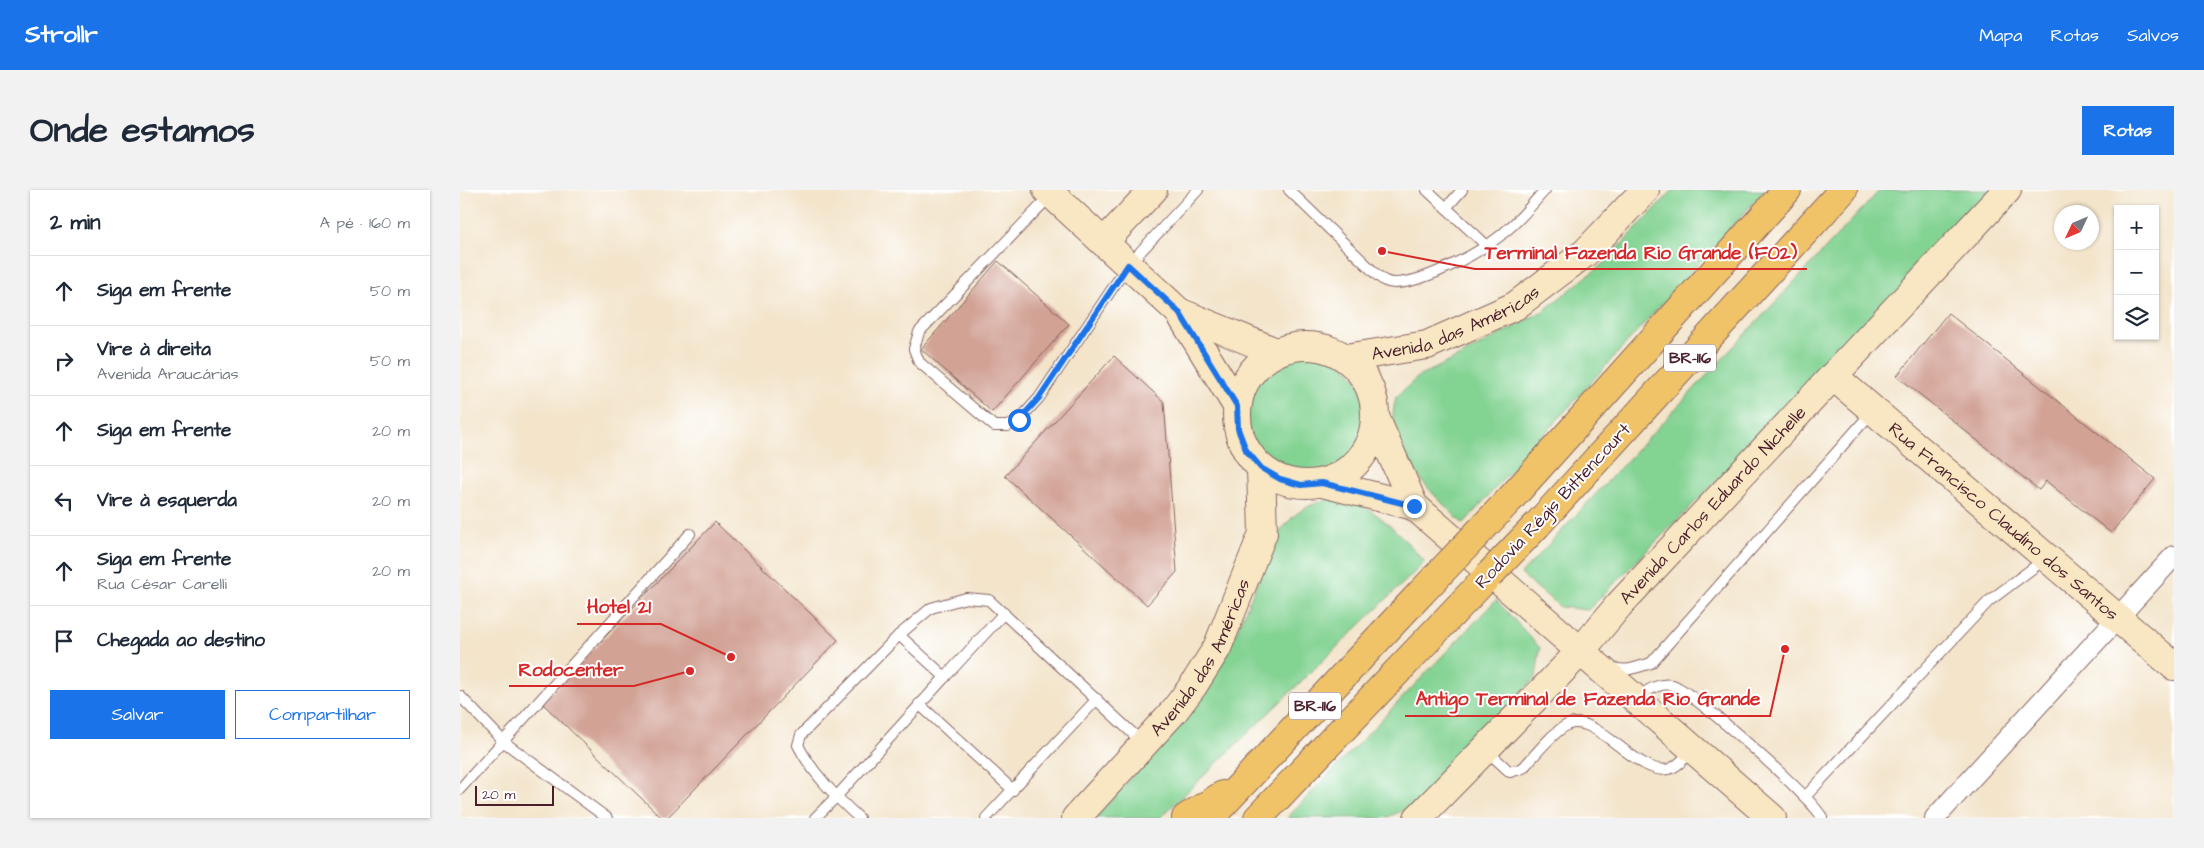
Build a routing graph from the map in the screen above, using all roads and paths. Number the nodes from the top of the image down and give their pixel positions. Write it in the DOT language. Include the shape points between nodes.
graph roads {
  1 [pos="1153,190"];
  2 [pos="1198,190"];
  3 [pos="1290,190"];
  4 [pos="1427,190"];
  5 [pos="1462,190"];
  6 [pos="1545,190"];
  7 [pos="1645,190"];
  8 [pos="1787,190"];
  9 [pos="1843,190"];
  10 [pos="2007,190"];
  11 [pos="1049,192"];
  12 [pos="1446,208"];
  13 [pos="1104,242"];
  14 [pos="1486,245"];
  15 [pos="1128,265"];
  16 [pos="1179,312"];
  17 [pos="1276,352"];
  18 [pos="1346,358"];
  19 [pos="1833,376"];
  20 [pos="1237,406"];
  21 [pos="1874,411"];
  22 [pos="1376,419"];
  23 [pos="1261,468"];
  24 [pos="1322,483"];
  25 [pos="1414,506"];
  26 [pos="690,534"];
  27 [pos="2174,556"];
  28 [pos="2046,559"];
  29 [pos="1004,613"];
  30 [pos="2118,618"];
  31 [pos="898,635"];
  32 [pos="1580,652"];
  33 [pos="2174,666"];
  34 [pos="945,677"];
  35 [pos="460,696"];
  36 [pos="1635,698"];
  37 [pos="1097,699"];
  38 [pos="919,704"];
  39 [pos="504,742"];
  40 [pos="1144,744"];
  41 [pos="1485,749"];
  42 [pos="1693,749"];
  43 [pos="1244,782"];
  44 [pos="460,789"];
  45 [pos="1012,790"];
  46 [pos="836,797"];
  47 [pos="1805,797"];
  48 [pos="607,818"];
  49 [pos="815,818"];
  50 [pos="859,818"];
  51 [pos="986,818"];
  52 [pos="1076,818"];
  53 [pos="1186,818"];
  54 [pos="1210,818"];
  55 [pos="1258,818"];
  56 [pos="1418,818"];
  57 [pos="1772,818"];
  58 [pos="1822,818"];
  59 [pos="1935,818"];
  1 -- 13 [label="main road"];
  2 -- 15 [label="lane"];
  3 -- 14 [label="lane" via="1384,281 1393,283 1422,278"];
  4 -- 12 [label="lane"];
  5 -- 12 [label="lane"];
  6 -- 14 [label="lane" via="1508,230"];
  7 -- 18 [label="main road, Avenida das Américas" via="1585,253 1515,306 1428,345"];
  8 -- 43 [label="highway, Rodovia Régis Bittencourt / BR-116, bridge" via="1512,496"];
  9 -- 55 [label="highway, Rodovia Régis Bittencourt / BR-116, bridge" via="1536,525"];
  10 -- 19 [label="main road, Avenida Carlos Eduardo Nichelle"];
  11 -- 13 [label="main road"];
  11 -- 15 [label="lane" via="919,332 914,349 919,362 994,426 1008,426 1019,420 1039,398"];
  12 -- 14 [label="lane"];
  13 -- 15 [label="main road"];
  15 -- 16 [label="main road"];
  16 -- 17 [label="main road"];
  16 -- 20 [label="main road"];
  17 -- 18 [label="main road" via="1300,346 1324,348"];
  17 -- 20 [label="main road" via="1257,366 1248,378"];
  18 -- 22 [label="main road" via="1363,375 1373,396"];
  19 -- 21 [label="main road, Rua Francisco Claudino dos Santos"];
  19 -- 32 [label="main road, Avenida Carlos Eduardo Nichelle" via="1619,605"];
  20 -- 23 [label="main road" via="1238,429 1246,450"];
  21 -- 28 [label="main road, Rua Francisco Claudino dos Santos"];
  21 -- 32 [label="lane" via="1651,663 1620,671"];
  22 -- 24 [label="main road" via="1371,440 1360,460 1343,474"];
  22 -- 25 [label="main road"];
  23 -- 24 [label="main road" via="1280,479 1301,485"];
  23 -- 40 [label="main road, Avenida das Américas" via="1263,534 1217,648 1193,686"];
  24 -- 25 [label="main road"];
  25 -- 32 [label="main road"];
  26 -- 39 [label="lane"];
  27 -- 30 [label="street"];
  28 -- 30 [label="main road, Rua Francisco Claudino dos Santos"];
  28 -- 47 [label="lane" via="1989,602"];
  29 -- 31 [label="lane" via="989,600 966,598 931,608"];
  29 -- 34 [label="lane"];
  29 -- 37 [label="lane"];
  30 -- 33 [label="main road, Rua Francisco Claudino dos Santos"];
  30 -- 59 [label="street"];
  31 -- 34 [label="lane"];
  31 -- 46 [label="lane" via="801,735 798,745 805,759"];
  32 -- 36 [label="main road"];
  32 -- 41 [label="main road, Avenida Carlos Eduardo Nichelle"];
  34 -- 38 [label="lane"];
  35 -- 39 [label="lane"];
  36 -- 42 [label="main road"];
  36 -- 47 [label="lane" via="1660,685 1673,684 1702,704"];
  37 -- 40 [label="lane"];
  37 -- 45 [label="lane"];
  38 -- 45 [label="lane"];
  38 -- 46 [label="lane"];
  39 -- 44 [label="lane"];
  39 -- 48 [label="lane"];
  40 -- 52 [label="main road, Avenida das Américas"];
  41 -- 42 [label="lane" via="1510,772 1516,771 1567,725 1578,723 1589,725 1642,762 1656,768 1668,769 1679,764"];
  41 -- 56 [label="main road, Avenida Carlos Eduardo Nichelle"];
  42 -- 57 [label="main road"];
  43 -- 53 [label="highway"];
  43 -- 54 [label="highway, Rodovia Régis Bittencourt / BR-116"];
  45 -- 51 [label="lane"];
  46 -- 49 [label="lane"];
  46 -- 50 [label="lane"];
  47 -- 58 [label="lane"];
}
